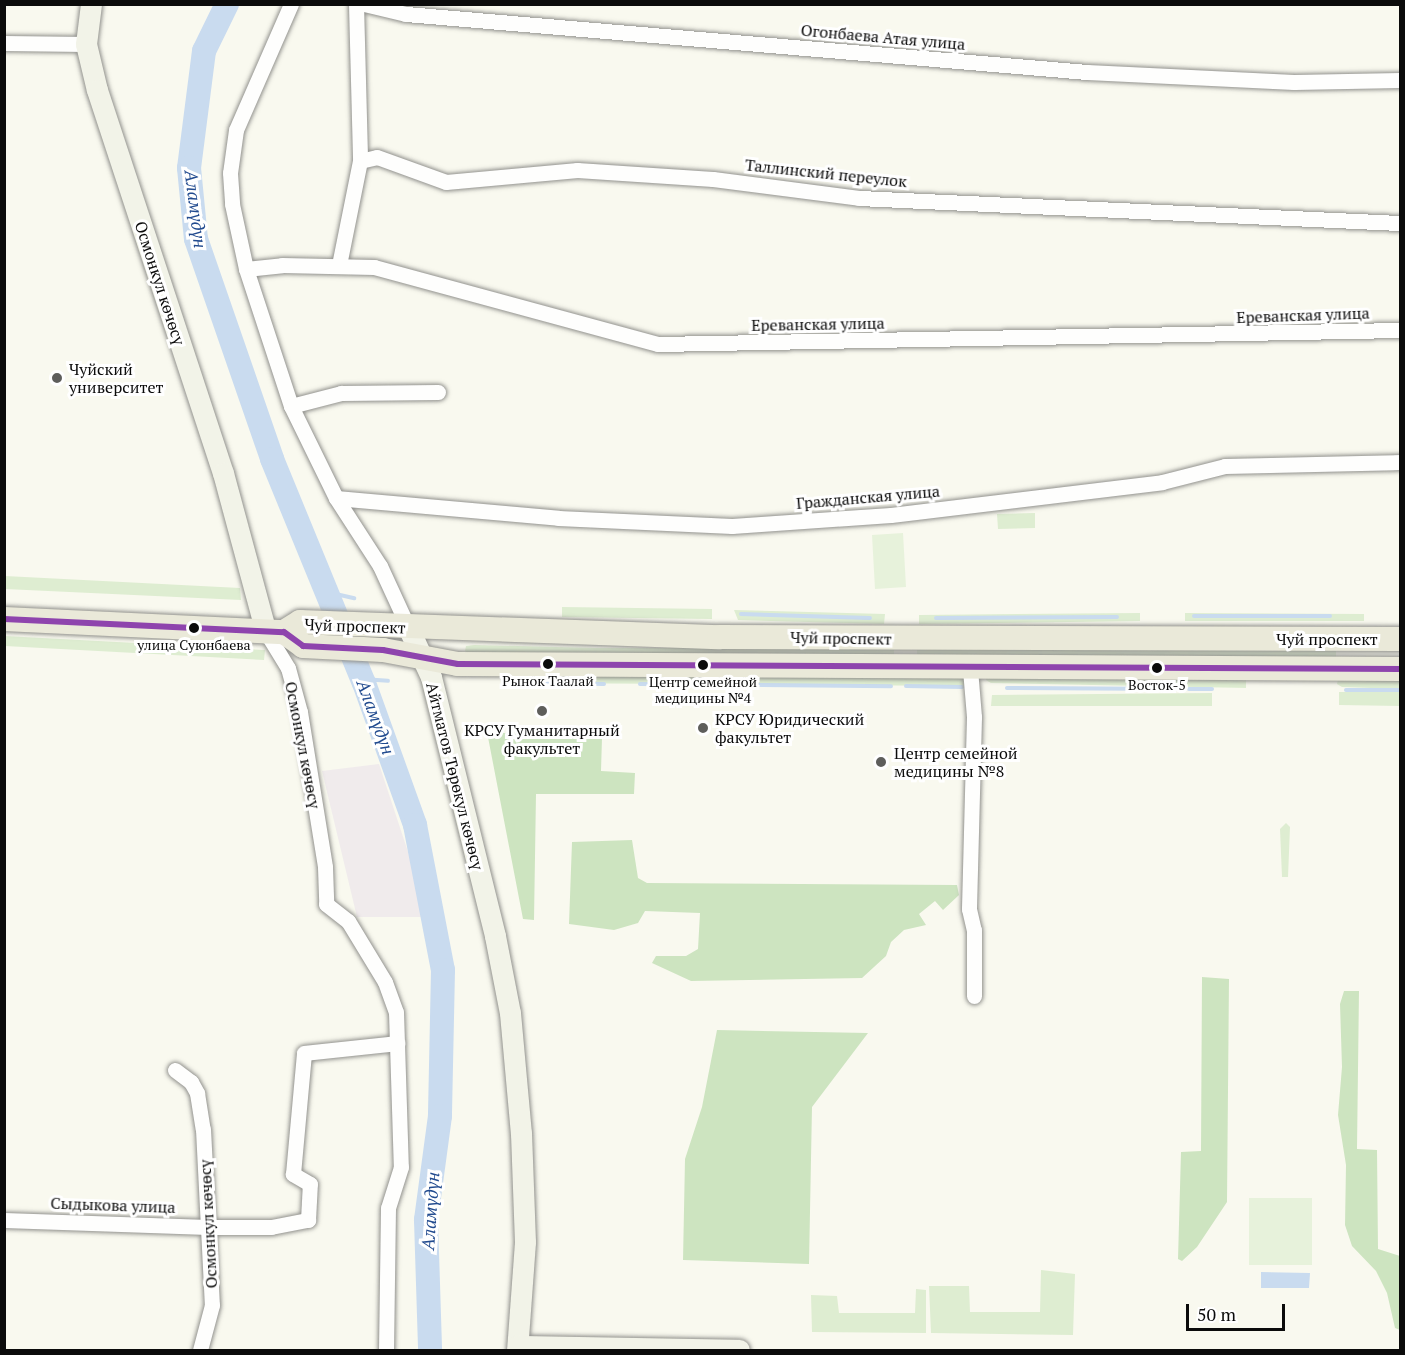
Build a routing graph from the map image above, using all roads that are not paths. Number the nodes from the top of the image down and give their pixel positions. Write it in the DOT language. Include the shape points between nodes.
graph roads {
  1 [pos="91,4"];
  2 [pos="291,4"];
  3 [pos="356,4"];
  4 [pos="364,4"];
  5 [pos="4,43"];
  6 [pos="86,44"];
  7 [pos="1401,80"];
  8 [pos="360,161"];
  9 [pos="1401,223"];
  10 [pos="339,265"];
  11 [pos="246,269"];
  12 [pos="1401,330"];
  13 [pos="438,392"];
  14 [pos="291,406"];
  15 [pos="1401,462"];
  16 [pos="336,498"];
  17 [pos="4,619"];
  18 [pos="408,627"];
  19 [pos="288,633"];
  20 [pos="1353,639"];
  21 [pos="1401,639"];
  22 [pos="419,654"];
  23 [pos="970,669"];
  24 [pos="1353,669"];
  25 [pos="1401,669"];
  26 [pos="974,996"];
  27 [pos="397,1043"];
  28 [pos="175,1070"];
  29 [pos="4,1220"];
  30 [pos="208,1227"];
  31 [pos="517,1348"];
  32 [pos="609,1349"];
  33 [pos="200,1350"];
  34 [pos="386,1350"];
  35 [pos="739,1350"];
  1 -- 6 [label="street, Осмонкул көчөсү"];
  2 -- 11 [label="street, Айтматов Төрөкул көчөсү" via="251,92 232,149 232,204"];
  3 -- 8 [label="street"];
  4 -- 7 [label="street, Огонбаева Атая улица" via="406,14 1087,72 1294,82"];
  5 -- 6 [label="street"];
  6 -- 19 [label="street, Осмонкул көчөсү" via="97,90 223,473"];
  8 -- 9 [label="street, Таллинский переулок" via="377,157 446,182 577,170 713,179 859,198"];
  8 -- 10 [label="street"];
  10 -- 11 [label="street, Ереванская улица"];
  10 -- 12 [label="street, Ереванская улица" via="374,267 658,344"];
  11 -- 14 [label="street, Айтматов Төрөкул көчөсү"];
  13 -- 14 [label="street" via="341,393"];
  14 -- 16 [label="street, Айтматов Төрөкул көчөсү"];
  15 -- 16 [label="street, Гражданская улица" via="1225,466 1162,482 900,514 732,526 558,518"];
  16 -- 18 [label="street, Айтматов Төрөкул көчөсү" via="380,566"];
  17 -- 19 [label="main road, Чуй проспект"];
  18 -- 19 [label="main road, Чуй проспект" via="372,625"];
  18 -- 20 [label="main road, Чуй проспект" via="754,637"];
  18 -- 22 [label="street, Айтматов Төрөкул көчөсү"];
  19 -- 22 [label="main road, Чуй проспект"];
  19 -- 27 [label="street, Осмонкул көчөсү" via="288,668 300,712 325,867 326,904 348,921 385,982 396,1012"];
  20 -- 21 [label="main road, Чуй проспект"];
  20 -- 24 [label="main road"];
  22 -- 23 [label="main road, Чуй проспект" via="458,664"];
  22 -- 31 [label="street, Айтматов Төрөкул көчөсү" via="431,678 495,936 510,1013 521,1133 525,1242"];
  23 -- 24 [label="main road, Чуй проспект"];
  23 -- 26 [label="street" via="974,717 969,909 974,930"];
  24 -- 25 [label="main road, Чуй проспект"];
  27 -- 30 [label="street, Сыдыкова улица" via="304,1053 293,1174 310,1184 308,1220 271,1227"];
  27 -- 34 [label="street, Осмонкул көчөсү" via="401,1167 388,1208"];
  28 -- 30 [label="street, Осмонкул көчөсү" via="191,1082 197,1094 204,1129"];
  29 -- 30 [label="street, Сыдыкова улица"];
  30 -- 33 [label="street, Осмонкул көчөсү" via="212,1305"];
  31 -- 32 [label="street"];
  32 -- 35 [label="street"];
}
